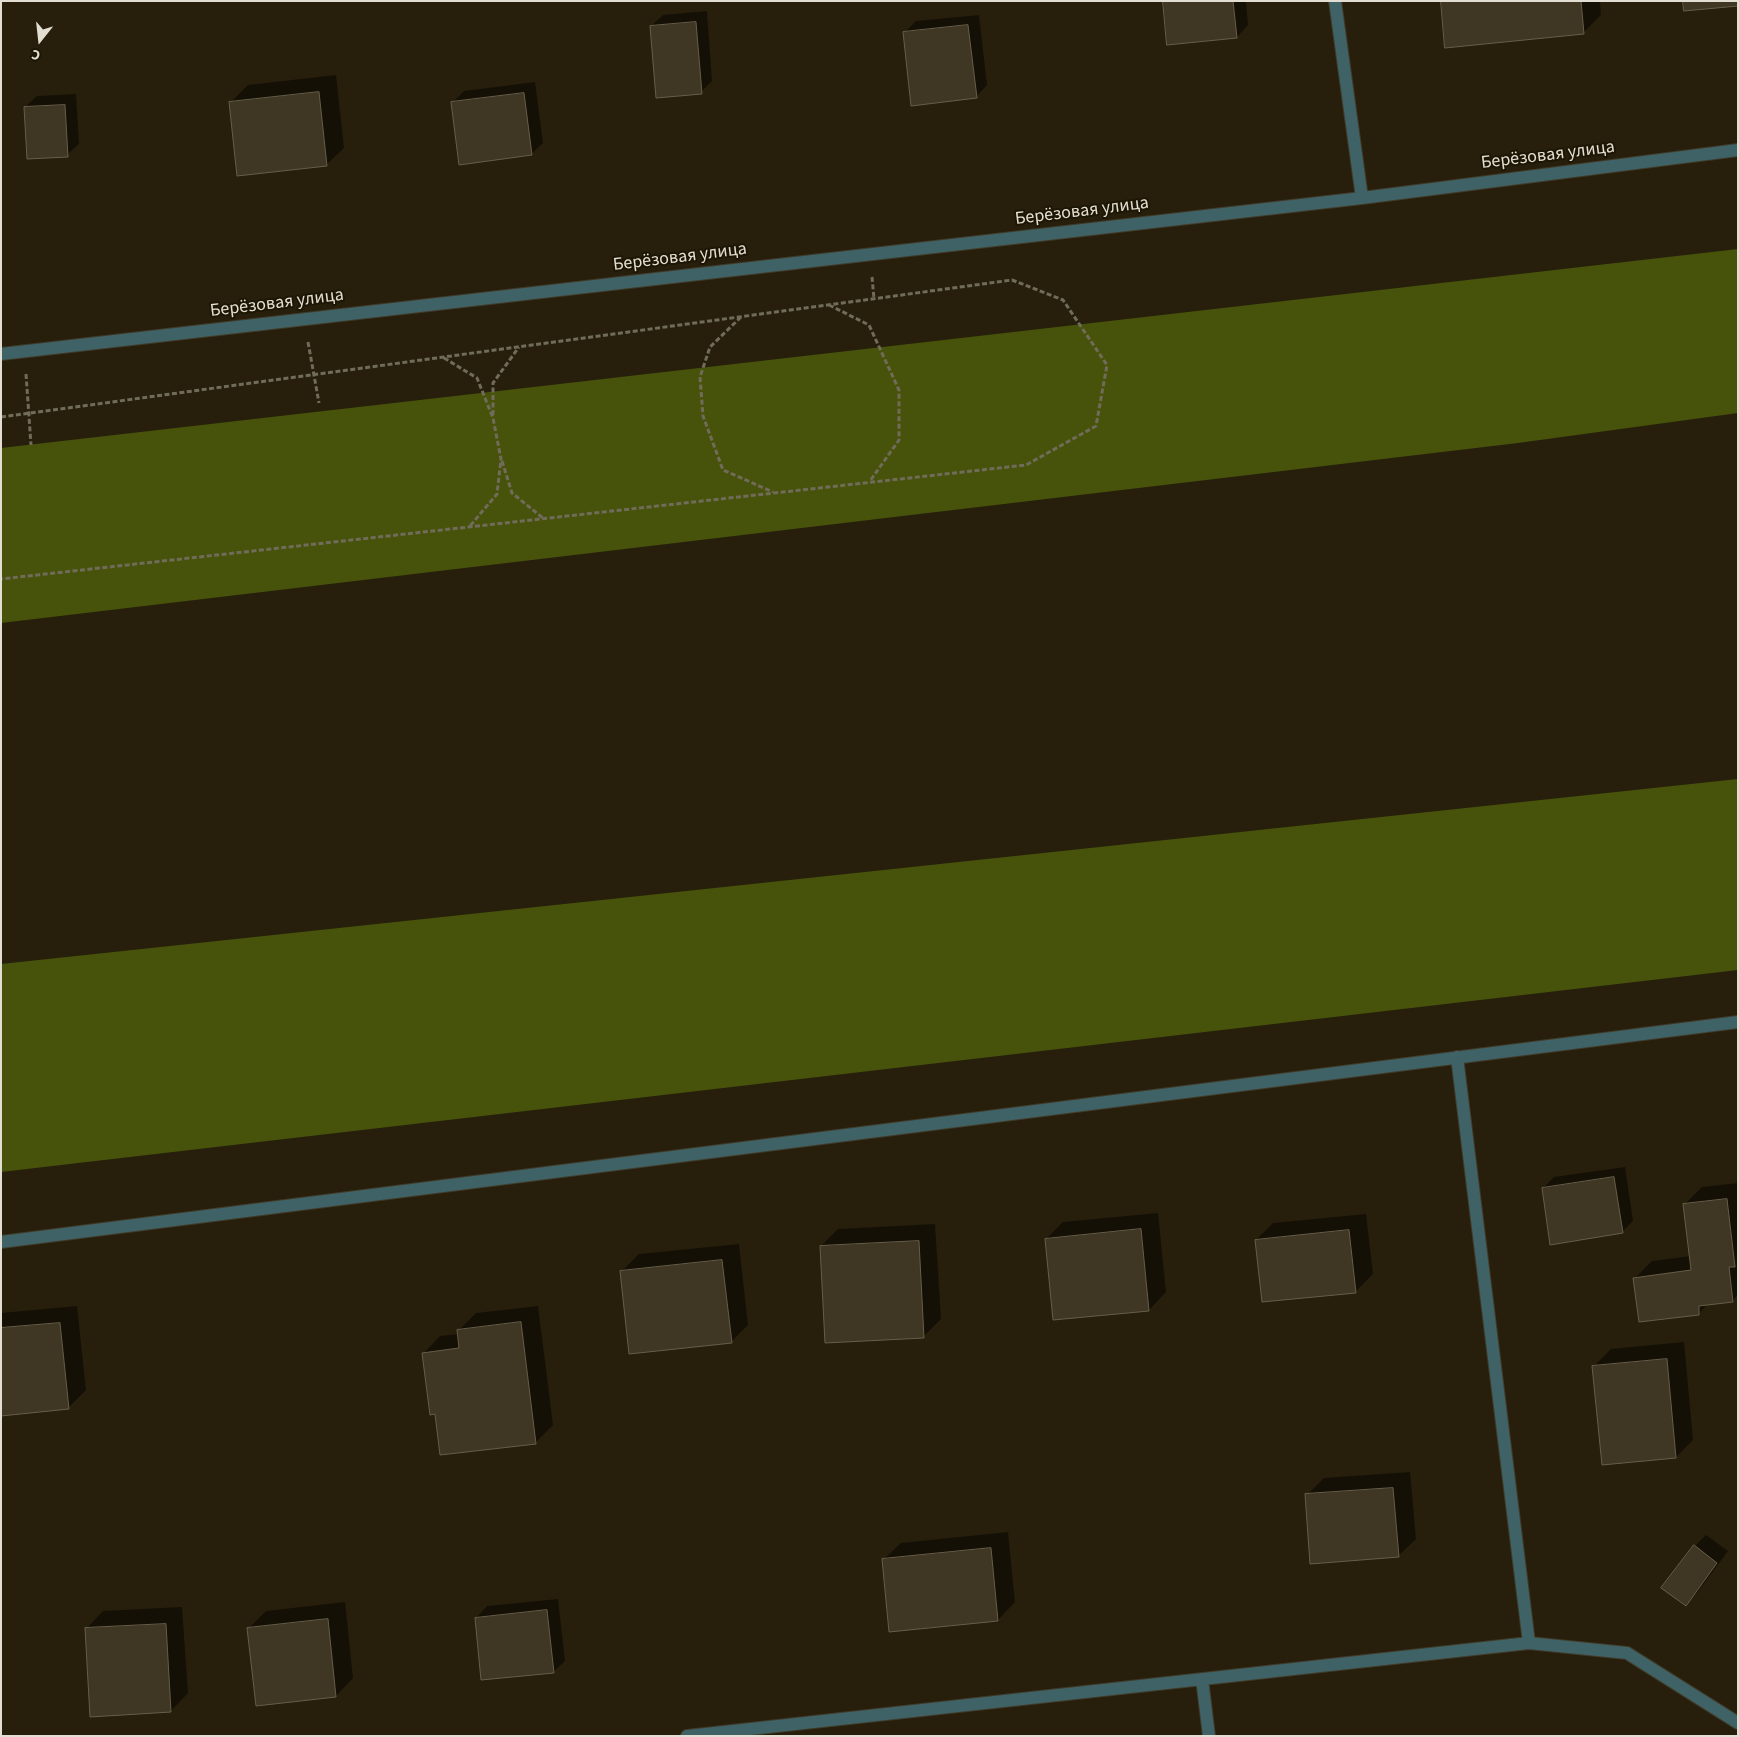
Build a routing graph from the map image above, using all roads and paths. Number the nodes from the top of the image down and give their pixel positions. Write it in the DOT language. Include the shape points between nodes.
graph roads {
  1 [pos="1335,1"];
  2 [pos="1738,150"];
  3 [pos="1362,198"];
  4 [pos="829,305"];
  5 [pos="741,317"];
  6 [pos="304,319"];
  7 [pos="519,347"];
  8 [pos="24,351"];
  9 [pos="1,354"];
  10 [pos="443,357"];
  11 [pos="314,375"];
  12 [pos="319,403"];
  13 [pos="29,413"];
  14 [pos="1,417"];
  15 [pos="493,418"];
  16 [pos="31,445"];
  17 [pos="501,459"];
  18 [pos="870,482"];
  19 [pos="774,492"];
  20 [pos="544,518"];
  21 [pos="469,527"];
  22 [pos="1,579"];
  23 [pos="1738,1022"];
  24 [pos="1458,1057"];
  25 [pos="1,1242"];
  26 [pos="1529,1643"];
  27 [pos="1202,1679"];
  28 [pos="1738,1723"];
  29 [pos="687,1736"];
  30 [pos="1209,1736"];
  1 -- 3 [label="street"];
  2 -- 3 [label="street, Берёзовая улица"];
  3 -- 6 [label="street, Берёзовая улица"];
  4 -- 5 [label="path"];
  4 -- 18 [label="path" via="869,325 899,390 899,440"];
  4 -- 18 [label="path" via="1012,280 1064,300 1106,366 1096,426 1026,464"];
  5 -- 7 [label="path"];
  5 -- 19 [label="path" via="710,347 700,377 703,416 723,470"];
  6 -- 8 [label="street, Берёзовая улица"];
  6 -- 11 [label="path"];
  7 -- 10 [label="path"];
  7 -- 15 [label="path" via="493,382"];
  8 -- 9 [label="street, Берёзовая улица"];
  8 -- 13 [label="path"];
  10 -- 11 [label="path"];
  10 -- 15 [label="path" via="477,378"];
  11 -- 12 [label="path"];
  11 -- 13 [label="path"];
  13 -- 14 [label="path"];
  13 -- 16 [label="path"];
  15 -- 17 [label="path"];
  17 -- 20 [label="path" via="512,493"];
  17 -- 21 [label="path" via="497,494"];
  18 -- 19 [label="path"];
  19 -- 20 [label="path"];
  20 -- 21 [label="path"];
  21 -- 22 [label="path"];
  23 -- 24 [label="street"];
  24 -- 25 [label="street"];
  24 -- 26 [label="street"];
  26 -- 27 [label="street"];
  26 -- 28 [label="street" via="1627,1653"];
  27 -- 29 [label="street"];
  27 -- 30 [label="street"];
}
